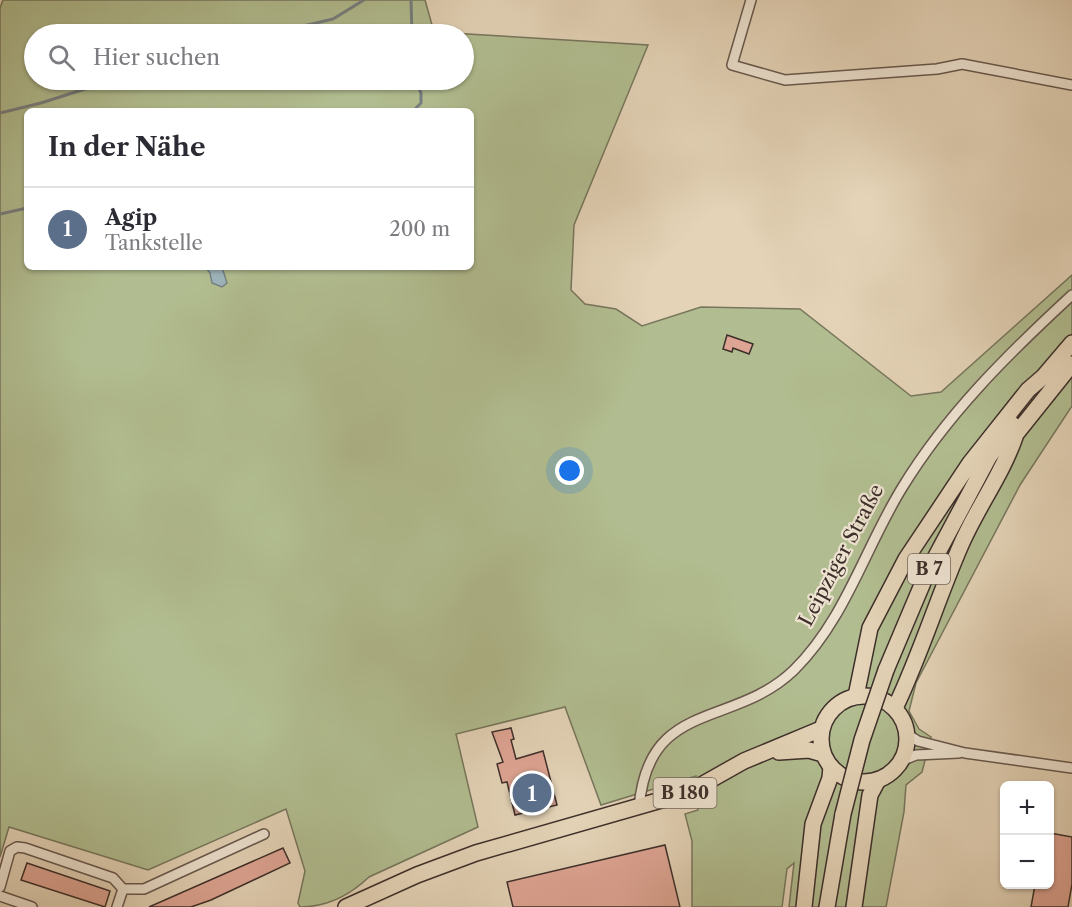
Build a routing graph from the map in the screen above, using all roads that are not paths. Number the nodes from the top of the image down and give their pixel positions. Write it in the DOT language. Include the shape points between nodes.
graph roads {
  1 [pos="751,0"];
  2 [pos="1072,85"];
  3 [pos="1072,295"];
  4 [pos="1072,343"];
  5 [pos="1072,364"];
  6 [pos="1043,377"];
  7 [pos="1015,437"];
  8 [pos="983,473"];
  9 [pos="856,696"];
  10 [pos="895,708"];
  11 [pos="821,729"];
  12 [pos="907,734"];
  13 [pos="965,753"];
  14 [pos="763,754"];
  15 [pos="827,760"];
  16 [pos="901,761"];
  17 [pos="1072,768"];
  18 [pos="878,780"];
  19 [pos="639,808"];
  20 [pos="264,834"];
  21 [pos="0,887"];
  22 [pos="123,889"];
  23 [pos="0,896"];
  24 [pos="367,902"];
  25 [pos="32,907"];
  26 [pos="117,907"];
  27 [pos="346,907"];
  28 [pos="804,907"];
  29 [pos="827,907"];
  30 [pos="854,907"];
  1 -- 2 [label="street" via="732,65 785,80 962,64"];
  3 -- 19 [label="street, Leipziger Straße" via="1002,360 938,434 901,489 838,610 807,656 778,683 756,696 666,737 641,785"];
  4 -- 6 [label="main road, B 7"];
  5 -- 7 [label="main road, B 7"];
  6 -- 8 [label="main road, B 7" via="989,457"];
  6 -- 9 [label="main road" via="1028,390 970,463 906,559 870,628"];
  7 -- 8 [label="main road, B 7"];
  7 -- 10 [label="main road" via="959,548"];
  8 -- 29 [label="main road, B 7, bridge" via="927,573 886,670 843,814"];
  9 -- 10 [label="main road" via="873,696"];
  9 -- 11 [label="main road" via="830,711"];
  10 -- 12 [label="main road"];
  11 -- 14 [label="main road, B 180"];
  11 -- 15 [label="main road"];
  12 -- 13 [label="street" via="918,741"];
  12 -- 16 [label="main road" via="907,748"];
  13 -- 16 [label="street" via="916,755"];
  13 -- 17 [label="street"];
  14 -- 15 [label="main road, B 180" via="802,750"];
  14 -- 19 [label="main road, B 180" via="689,792"];
  15 -- 18 [label="main road, B 180" via="839,774 858,782"];
  15 -- 28 [label="main road" via="830,778 813,824"];
  16 -- 18 [label="main road"];
  18 -- 30 [label="main road" via="870,795"];
  19 -- 24 [label="main road, B 180" via="476,853"];
  20 -- 22 [label="street" via="144,889"];
  21 -- 22 [label="street" via="10,851 17,847 113,878"];
  22 -- 26 [label="street"];
  23 -- 25 [label="street"];
  24 -- 27 [label="main road, B 180"];
}
